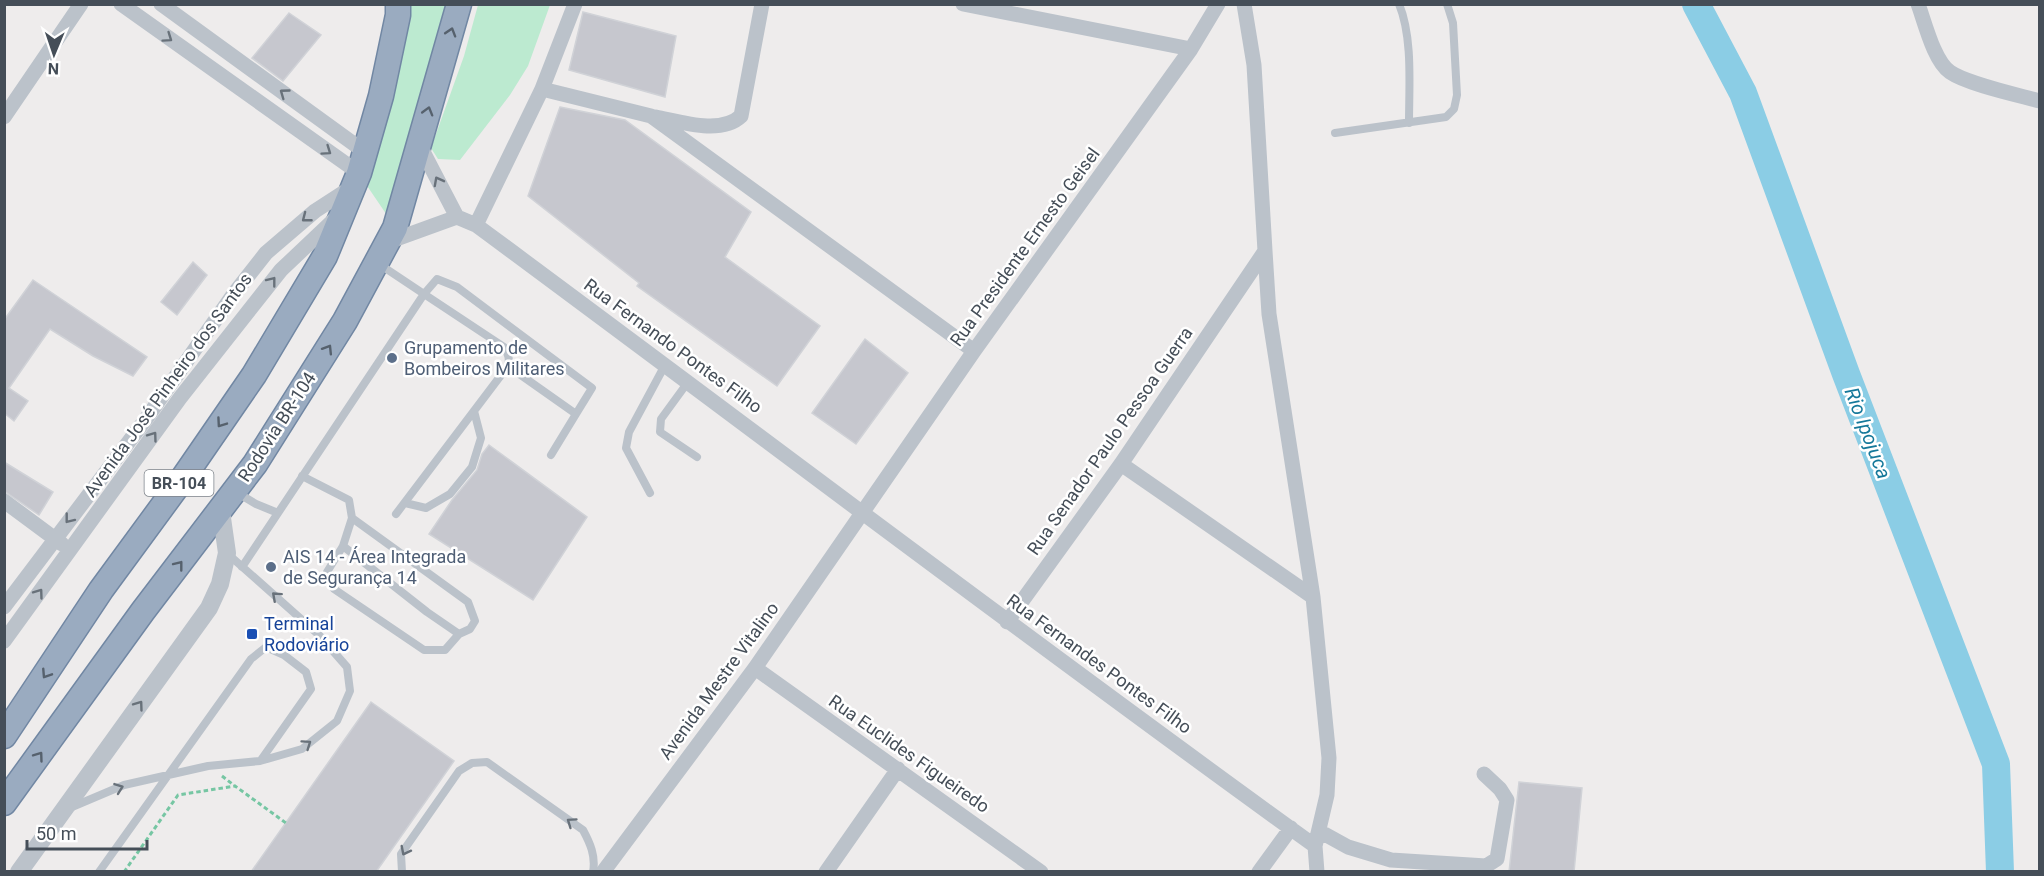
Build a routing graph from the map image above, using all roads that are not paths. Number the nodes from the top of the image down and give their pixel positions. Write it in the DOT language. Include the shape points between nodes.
graph roads {
  1 [pos="81,4"];
  2 [pos="121,4"];
  3 [pos="161,4"];
  4 [pos="398,4"];
  5 [pos="459,4"];
  6 [pos="575,4"];
  7 [pos="762,4"];
  8 [pos="963,4"];
  9 [pos="1218,4"];
  10 [pos="1244,4"];
  11 [pos="1399,4"];
  12 [pos="1447,4"];
  13 [pos="1918,4"];
  14 [pos="1191,49"];
  15 [pos="542,89"];
  16 [pos="2040,101"];
  17 [pos="651,116"];
  18 [pos="4,117"];
  19 [pos="1410,123"];
  20 [pos="1335,133"];
  21 [pos="419,144"];
  22 [pos="360,170"];
  23 [pos="344,210"];
  24 [pos="458,217"];
  25 [pos="477,225"];
  26 [pos="1265,250"];
  27 [pos="382,252"];
  28 [pos="424,294"];
  29 [pos="974,351"];
  30 [pos="665,365"];
  31 [pos="508,366"];
  32 [pos="688,382"];
  33 [pos="474,411"];
  34 [pos="576,414"];
  35 [pos="551,455"];
  36 [pos="697,457"];
  37 [pos="1121,464"];
  38 [pos="302,476"];
  39 [pos="235,491"];
  40 [pos="650,493"];
  41 [pos="4,501"];
  42 [pos="405,503"];
  43 [pos="221,511"];
  44 [pos="862,511"];
  45 [pos="278,513"];
  46 [pos="396,514"];
  47 [pos="352,518"];
  48 [pos="54,538"];
  49 [pos="343,546"];
  50 [pos="70,550"];
  51 [pos="227,553"];
  52 [pos="242,567"];
  53 [pos="1313,597"];
  54 [pos="4,607"];
  55 [pos="1007,622"];
  56 [pos="459,634"];
  57 [pos="4,641"];
  58 [pos="755,668"];
  59 [pos="4,736"];
  60 [pos="260,761"];
  61 [pos="898,770"];
  62 [pos="1484,774"];
  63 [pos="168,775"];
  64 [pos="4,803"];
  65 [pos="65,810"];
  66 [pos="1291,828"];
  67 [pos="1319,831"];
  68 [pos="1316,846"];
  69 [pos="19,872"];
  70 [pos="99,872"];
  71 [pos="402,872"];
  72 [pos="593,872"];
  73 [pos="603,872"];
  74 [pos="826,872"];
  75 [pos="1041,872"];
  76 [pos="1259,872"];
  77 [pos="1317,872"];
  1 -- 18 [label="street"];
  2 -- 22 [label="street, one-way"];
  22 -- 3 [label="street, one-way"];
  4 -- 22 [label="highway, BR-104" via="383,86"];
  21 -- 5 [label="highway, Rodovia BR-104 / BR-104, one-way"];
  6 -- 15 [label="street"];
  7 -- 17 [label="street" via="741,116 726,125 709,125"];
  8 -- 14 [label="street"];
  9 -- 14 [label="street, Rua Presidente Ernesto Geisel"];
  10 -- 26 [label="street" via="1254,65"];
  11 -- 19 [label="lane" via="1408,57"];
  12 -- 19 [label="lane" via="1453,23 1458,95 1454,109 1446,117"];
  13 -- 16 [label="street" via="1937,56 1949,72"];
  14 -- 29 [label="street, Rua Presidente Ernesto Geisel"];
  15 -- 17 [label="street"];
  15 -- 25 [label="street"];
  17 -- 29 [label="street"];
  19 -- 20 [label="lane"];
  24 -- 21 [label="street, one-way"];
  21 -- 27 [label="highway, Rodovia BR-104 / BR-104" via="395,228"];
  22 -- 23 [label="highway, BR-104"];
  22 -- 48 [label="street, Avenida José Pinheiro dos Santos, one-way" via="266,253"];
  50 -- 23 [label="street, Avenida José Pinheiro dos Santos, one-way" via="180,398 281,270"];
  23 -- 59 [label="highway, BR-104, one-way" via="325,256 254,375 101,590"];
  24 -- 25 [label="street, Rua Fernando Pontes Filho"];
  24 -- 27 [label="street"];
  25 -- 30 [label="street, Rua Fernando Pontes Filho"];
  26 -- 37 [label="street, Rua Senador Paulo Pessoa Guerra"];
  26 -- 53 [label="street" via="1269,314"];
  27 -- 28 [label="lane"];
  39 -- 27 [label="highway, Rodovia BR-104 / BR-104, one-way" via="345,321"];
  28 -- 31 [label="lane" via="504,347"];
  28 -- 34 [label="lane" via="437,279 457,287 592,388"];
  28 -- 38 [label="lane"];
  29 -- 44 [label="street, Rua Presidente Ernesto Geisel"];
  30 -- 32 [label="street, Rua Fernando Pontes Filho"];
  30 -- 40 [label="lane" via="629,432 626,448"];
  31 -- 33 [label="lane"];
  31 -- 34 [label="lane"];
  32 -- 36 [label="lane" via="661,419 660,432"];
  32 -- 44 [label="street, Rua Fernando Pontes Filho"];
  33 -- 42 [label="lane"];
  33 -- 42 [label="lane" via="481,438 471,466 450,494 426,508"];
  34 -- 35 [label="lane"];
  37 -- 53 [label="street"];
  37 -- 55 [label="street, Rua Senador Paulo Pessoa Guerra"];
  38 -- 45 [label="lane"];
  38 -- 47 [label="lane" via="349,500"];
  39 -- 43 [label="highway, Rodovia BR-104 / BR-104"];
  39 -- 45 [label="lane"];
  41 -- 48 [label="street"];
  42 -- 46 [label="lane"];
  43 -- 51 [label="street"];
  64 -- 43 [label="highway, Rodovia BR-104 / BR-104, one-way" via="142,611"];
  44 -- 55 [label="street, Rua Fernandes Pontes Filho"];
  44 -- 58 [label="street, Avenida Mestre Vitalino"];
  45 -- 52 [label="lane"];
  47 -- 49 [label="lane"];
  47 -- 56 [label="lane" via="468,602 475,621 470,629"];
  48 -- 50 [label="street"];
  48 -- 54 [label="street, Avenida José Pinheiro dos Santos"];
  49 -- 56 [label="lane"];
  49 -- 56 [label="lane" via="327,572 334,589 424,650 445,650"];
  57 -- 50 [label="street, Avenida José Pinheiro dos Santos, one-way"];
  51 -- 52 [label="lane"];
  65 -- 51 [label="street, one-way" via="209,608"];
  60 -- 52 [label="lane, one-way" via="302,749 337,721 350,691 347,667 319,635"];
  53 -- 67 [label="street" via="1329,758 1327,795"];
  55 -- 66 [label="street, Rua Fernandes Pontes Filho"];
  58 -- 61 [label="street, Rua Euclides Figueiredo"];
  58 -- 73 [label="street, Avenida Mestre Vitalino"];
  60 -- 63 [label="lane"];
  60 -- 63 [label="lane" via="311,689 306,672 266,647 251,659"];
  61 -- 74 [label="street"];
  61 -- 75 [label="street, Rua Euclides Figueiredo"];
  62 -- 67 [label="street" via="1507,800 1497,859 1486,866 1391,860 1348,847"];
  65 -- 63 [label="lane, one-way" via="124,785"];
  63 -- 70 [label="lane"];
  65 -- 69 [label="street"];
  66 -- 68 [label="street, Rua Fernandes Pontes Filho"];
  66 -- 76 [label="street"];
  67 -- 68 [label="street"];
  68 -- 77 [label="street"];
  72 -- 71 [label="lane, one-way" via="591,846 583,830 487,762 472,763 459,771 401,854"];
}
